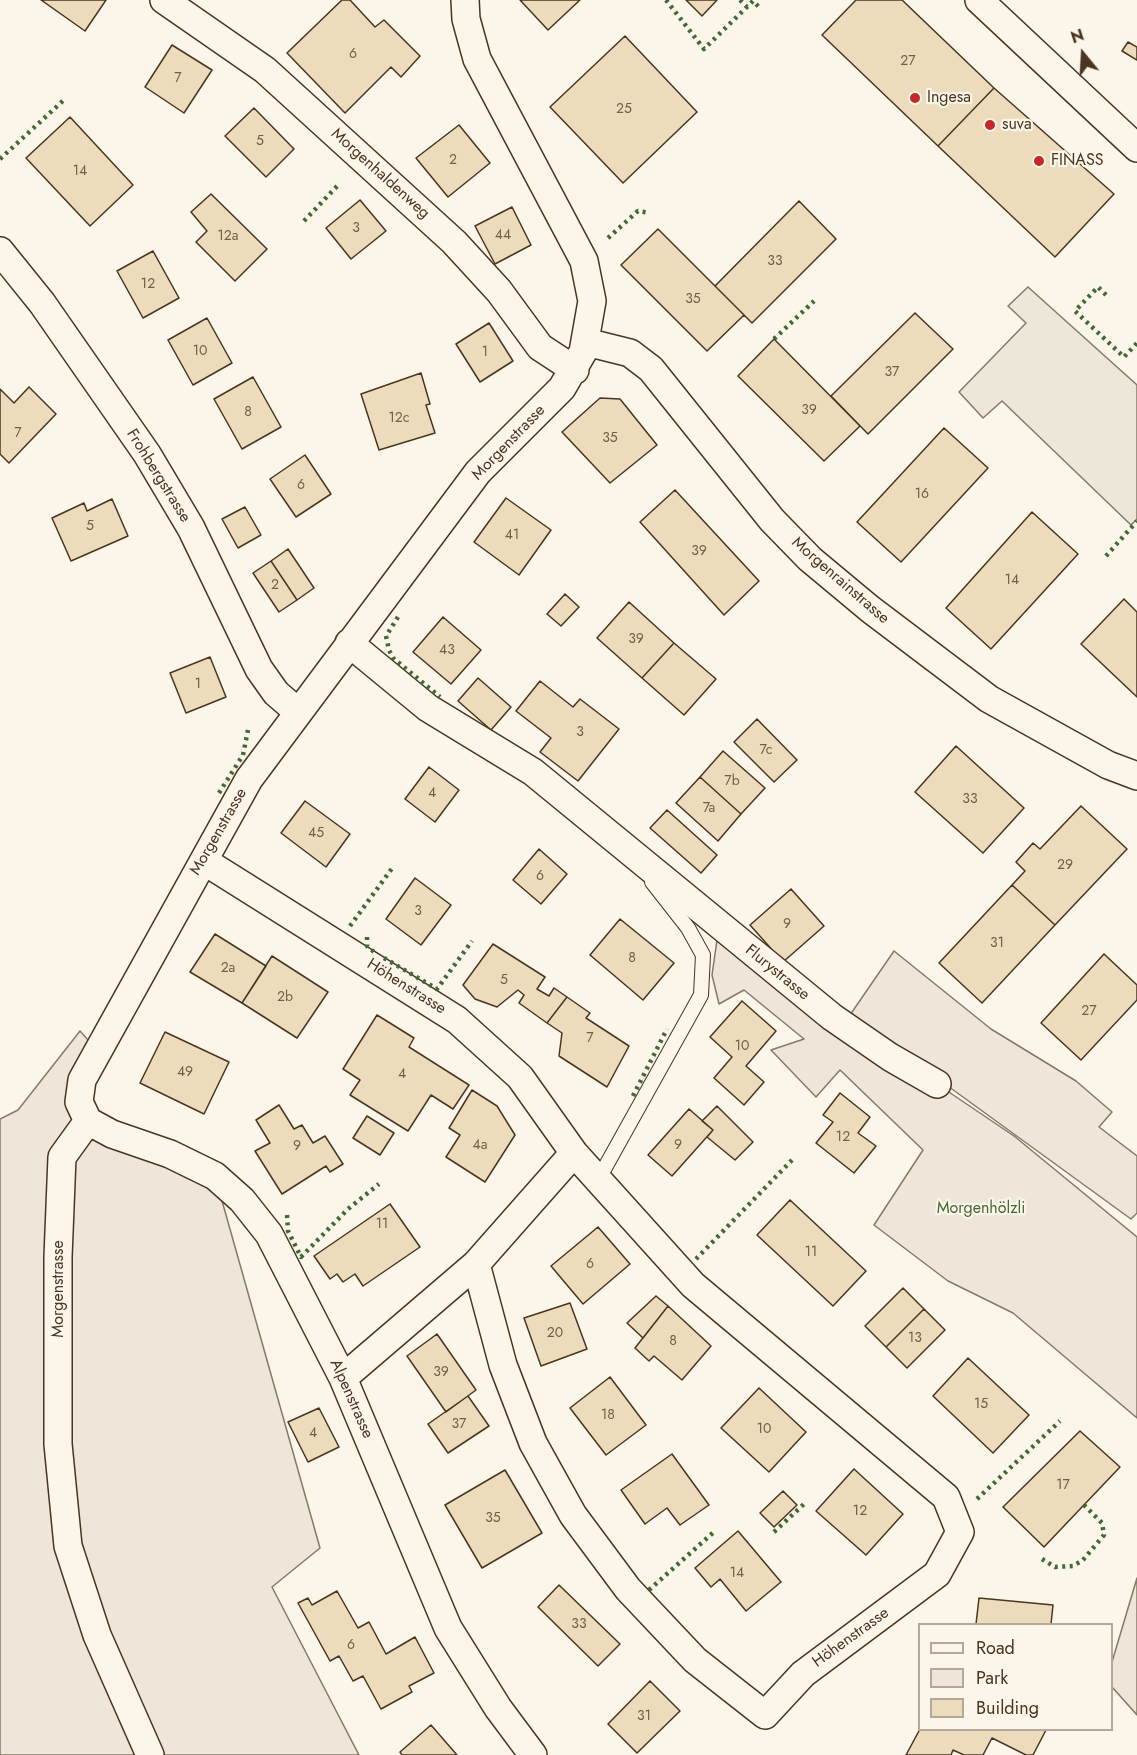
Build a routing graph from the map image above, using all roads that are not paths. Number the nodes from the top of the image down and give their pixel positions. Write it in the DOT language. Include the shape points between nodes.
graph roads {
  1 [pos="164,0"];
  2 [pos="465,0"];
  3 [pos="978,0"];
  4 [pos="1137,148"];
  5 [pos="0,251"];
  6 [pos="586,342"];
  7 [pos="575,370"];
  8 [pos="349,643"];
  9 [pos="298,712"];
  10 [pos="1137,776"];
  11 [pos="626,849"];
  12 [pos="204,861"];
  13 [pos="937,1084"];
  14 [pos="88,1121"];
  15 [pos="574,1153"];
  16 [pos="598,1180"];
  17 [pos="476,1264"];
  18 [pos="343,1378"];
  19 [pos="150,1755"];
  20 [pos="533,1755"];
  1 -- 7 [label="street, Morgenhaldenweg" via="265,70 454,242 483,272 540,347"];
  2 -- 6 [label="street, Morgenstrasse" via="477,59 584,261 592,302"];
  3 -- 4 [label="street"];
  5 -- 9 [label="street, Frohbergstrasse" via="42,303 147,454 191,528 259,669 276,693"];
  6 -- 7 [label="street, Morgenstrasse"];
  6 -- 10 [label="street, Morgenrainstrasse" via="630,353 651,369 772,520 810,559 878,616 988,699 1108,765"];
  7 -- 8 [label="street, Morgenstrasse" via="478,472"];
  8 -- 9 [label="street, Morgenstrasse"];
  8 -- 11 [label="street, Flurystrasse" via="428,708 532,772"];
  9 -- 12 [label="street, Morgenstrasse" via="249,779"];
  11 -- 13 [label="street, Flurystrasse" via="832,1017"];
  11 -- 16 [label="lane, Flurystrasse" via="688,928 703,955 701,995"];
  12 -- 14 [label="street, Morgenstrasse" via="82,1080 79,1102"];
  12 -- 15 [label="street, Höhenstrasse" via="457,1020 520,1077"];
  14 -- 18 [label="street, Alpenstrasse" via="214,1176 242,1200 269,1234"];
  14 -- 19 [label="street, Morgenstrasse" via="62,1157 58,1444 68,1546 97,1635"];
  15 -- 16 [label="street, Höhenstrasse"];
  15 -- 17 [label="street"];
  16 -- 17 [label="street, Höhenstrasse" via="693,1285 946,1497 960,1532 938,1574 803,1674 765,1715 688,1652 628,1589 573,1515 533,1443 504,1365"];
  17 -- 18 [label="street"];
  18 -- 20 [label="street, Alpenstrasse" via="448,1628"];
}
